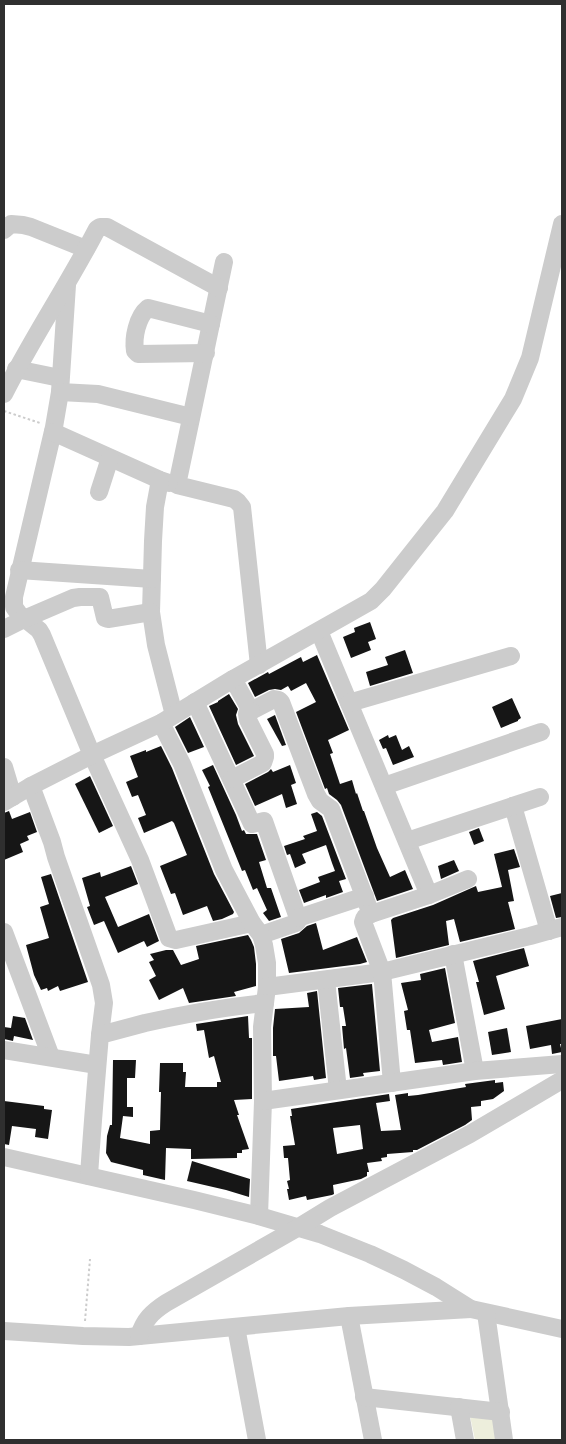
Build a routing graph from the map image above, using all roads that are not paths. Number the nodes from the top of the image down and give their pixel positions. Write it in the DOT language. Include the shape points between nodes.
graph roads {
  1 [pos="562,224"];
  2 [pos="4,230"];
  3 [pos="86,249"];
  4 [pos="224,262"];
  5 [pos="67,285"];
  6 [pos="219,288"];
  7 [pos="211,324"];
  8 [pos="206,353"];
  9 [pos="16,369"];
  10 [pos="60,385"];
  11 [pos="4,394"];
  12 [pos="191,417"];
  13 [pos="54,430"];
  14 [pos="110,458"];
  15 [pos="160,480"];
  16 [pos="177,485"];
  17 [pos="99,492"];
  18 [pos="19,570"];
  19 [pos="152,579"];
  20 [pos="151,612"];
  21 [pos="24,619"];
  22 [pos="4,629"];
  23 [pos="319,630"];
  24 [pos="511,656"];
  25 [pos="259,665"];
  26 [pos="233,679"];
  27 [pos="195,702"];
  28 [pos="349,703"];
  29 [pos="251,711"];
  30 [pos="167,719"];
  31 [pos="541,732"];
  32 [pos="92,755"];
  33 [pos="4,767"];
  34 [pos="232,779"];
  35 [pos="31,786"];
  36 [pos="384,786"];
  37 [pos="540,797"];
  38 [pos="8,800"];
  39 [pos="513,806"];
  40 [pos="407,841"];
  41 [pos="468,879"];
  42 [pos="429,894"];
  43 [pos="365,896"];
  44 [pos="371,914"];
  45 [pos="298,918"];
  46 [pos="256,929"];
  47 [pos="556,929"];
  48 [pos="4,932"];
  49 [pos="453,954"];
  50 [pos="382,972"];
  51 [pos="326,980"];
  52 [pos="266,995"];
  53 [pos="100,1035"];
  54 [pos="4,1050"];
  55 [pos="51,1056"];
  56 [pos="562,1064"];
  57 [pos="97,1065"];
  58 [pos="475,1071"];
  59 [pos="562,1080"];
  60 [pos="392,1083"];
  61 [pos="338,1090"];
  62 [pos="263,1101"];
  63 [pos="4,1157"];
  64 [pos="89,1176"];
  65 [pos="259,1216"];
  66 [pos="299,1227"];
  67 [pos="478,1311"];
  68 [pos="349,1316"];
  69 [pos="236,1327"];
  70 [pos="562,1329"];
  71 [pos="4,1331"];
  72 [pos="139,1336"];
  73 [pos="364,1397"];
  74 [pos="459,1407"];
  75 [pos="501,1412"];
  76 [pos="256,1440"];
  77 [pos="372,1440"];
  78 [pos="465,1440"];
  79 [pos="504,1440"];
  1 -- 23 [label="street" via="530,358 513,399 445,511 383,588 371,601"];
  2 -- 3 [label="street" via="11,224 23,225"];
  3 -- 5 [label="street"];
  3 -- 6 [label="street" via="97,229 107,227"];
  4 -- 6 [label="street"];
  5 -- 9 [label="street"];
  5 -- 10 [label="street"];
  6 -- 7 [label="street"];
  7 -- 8 [label="street"];
  7 -- 8 [label="street" via="148,308 142,314 134,346 138,354"];
  8 -- 12 [label="street"];
  9 -- 10 [label="street"];
  9 -- 11 [label="street"];
  10 -- 12 [label="street"];
  10 -- 13 [label="street"];
  12 -- 16 [label="street"];
  13 -- 14 [label="street"];
  13 -- 18 [label="street"];
  14 -- 15 [label="street"];
  14 -- 17 [label="street"];
  15 -- 16 [label="street"];
  15 -- 19 [label="street" via="155,507"];
  16 -- 25 [label="street" via="234,499 242,507"];
  18 -- 19 [label="street"];
  18 -- 21 [label="street" via="14,607"];
  19 -- 20 [label="street"];
  20 -- 21 [label="street" via="108,619 98,596 73,598"];
  20 -- 30 [label="street"];
  21 -- 22 [label="street"];
  21 -- 32 [label="street" via="39,630"];
  23 -- 25 [label="street"];
  23 -- 28 [label="street"];
  24 -- 28 [label="street"];
  25 -- 26 [label="street"];
  26 -- 27 [label="street"];
  26 -- 29 [label="street"];
  27 -- 30 [label="street"];
  27 -- 34 [label="street"];
  28 -- 36 [label="street"];
  29 -- 34 [label="street" via="247,714 248,720 265,754 264,760"];
  29 -- 43 [label="street" via="274,699 280,700 316,794 331,809"];
  30 -- 32 [label="street"];
  30 -- 46 [label="street" via="224,870"];
  31 -- 36 [label="street"];
  32 -- 35 [label="street"];
  32 -- 46 [label="street" via="143,869 169,938 176,940"];
  33 -- 38 [label="street"];
  34 -- 45 [label="street" via="252,824 264,821"];
  35 -- 38 [label="street"];
  35 -- 53 [label="street" via="101,985 104,1003"];
  36 -- 40 [label="street"];
  37 -- 39 [label="street"];
  39 -- 40 [label="street"];
  39 -- 47 [label="street"];
  40 -- 42 [label="street"];
  41 -- 42 [label="street"];
  42 -- 44 [label="street"];
  43 -- 44 [label="street"];
  43 -- 45 [label="street"];
  44 -- 50 [label="street" via="363,922"];
  45 -- 46 [label="street" via="296,923"];
  46 -- 52 [label="street" via="264,945"];
  47 -- 49 [label="street"];
  48 -- 55 [label="street"];
  49 -- 50 [label="street"];
  49 -- 58 [label="street"];
  50 -- 51 [label="street"];
  50 -- 60 [label="street"];
  51 -- 52 [label="street"];
  51 -- 61 [label="street"];
  52 -- 53 [label="street"];
  52 -- 62 [label="street" via="262,1027"];
  53 -- 57 [label="street"];
  54 -- 55 [label="street"];
  55 -- 57 [label="street"];
  56 -- 58 [label="street"];
  57 -- 64 [label="street"];
  58 -- 60 [label="street"];
  59 -- 66 [label="street"];
  60 -- 61 [label="street"];
  61 -- 62 [label="street"];
  62 -- 65 [label="street"];
  63 -- 64 [label="street"];
  64 -- 65 [label="street"];
  65 -- 66 [label="street"];
  66 -- 67 [label="street" via="370,1254"];
  66 -- 72 [label="street" via="156,1309 145,1321"];
  67 -- 68 [label="street"];
  67 -- 70 [label="street"];
  67 -- 75 [label="street"];
  68 -- 69 [label="street"];
  68 -- 73 [label="street"];
  69 -- 72 [label="street"];
  69 -- 76 [label="street"];
  71 -- 72 [label="street"];
  73 -- 74 [label="street"];
  73 -- 77 [label="street"];
  74 -- 75 [label="street"];
  74 -- 78 [label="street"];
  75 -- 79 [label="street"];
}
